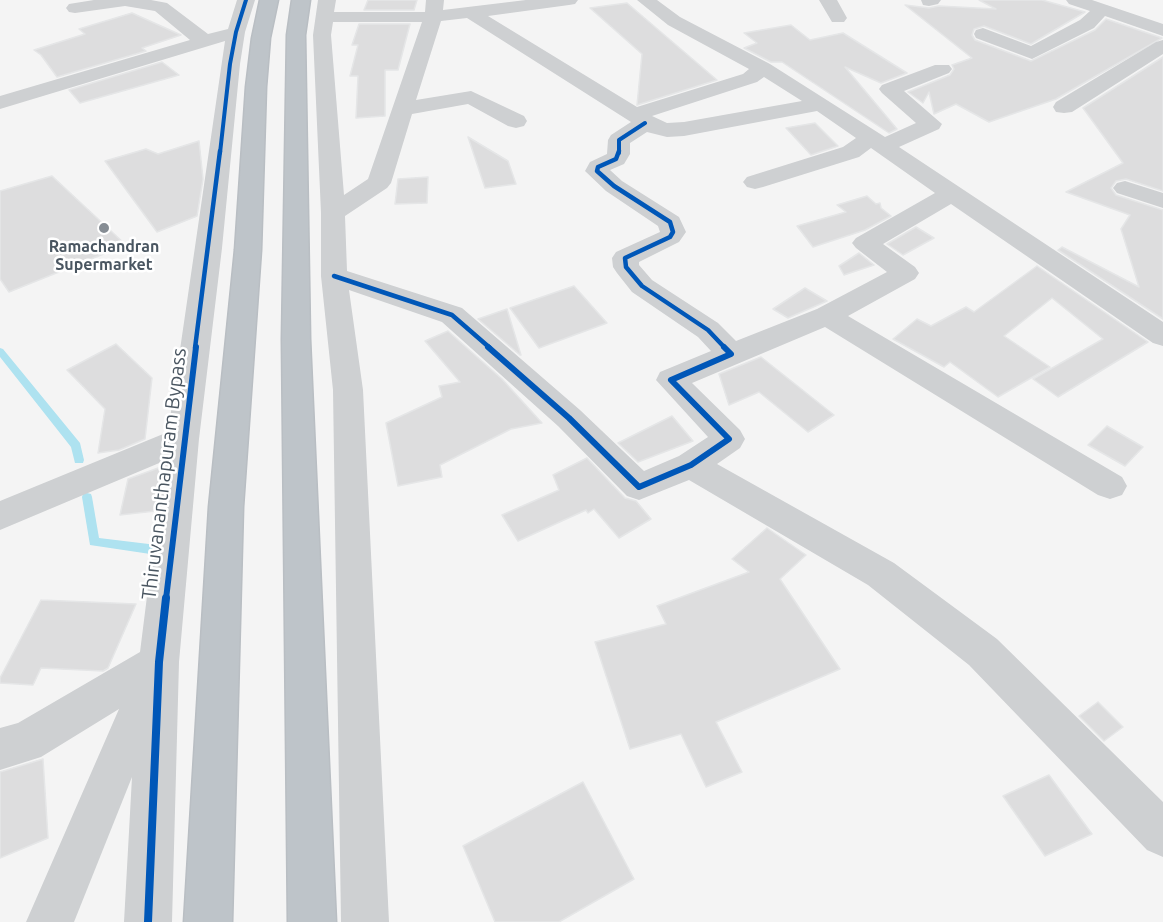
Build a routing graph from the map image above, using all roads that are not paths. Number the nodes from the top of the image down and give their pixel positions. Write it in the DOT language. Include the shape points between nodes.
graph roads {
  1 [pos="246,0"];
  2 [pos="269,0"];
  3 [pos="569,0"];
  4 [pos="645,0"];
  5 [pos="828,0"];
  6 [pos="1075,0"];
  7 [pos="104,2"];
  8 [pos="317,6"];
  9 [pos="75,8"];
  10 [pos="434,9"];
  11 [pos="1102,9"];
  12 [pos="471,13"];
  13 [pos="838,18"];
  14 [pos="1163,30"];
  15 [pos="983,34"];
  16 [pos="220,37"];
  17 [pos="1163,46"];
  18 [pos="763,68"];
  19 [pos="942,69"];
  20 [pos="0,103"];
  21 [pos="821,104"];
  22 [pos="1064,107"];
  23 [pos="403,109"];
  24 [pos="640,119"];
  25 [pos="516,121"];
  26 [pos="877,142"];
  27 [pos="755,182"];
  28 [pos="1125,188"];
  29 [pos="952,192"];
  30 [pos="1163,201"];
  31 [pos="333,213"];
  32 [pos="334,276"];
  33 [pos="827,316"];
  34 [pos="1163,336"];
  35 [pos="731,354"];
  36 [pos="183,439"];
  37 [pos="691,465"];
  38 [pos="1110,486"];
  39 [pos="0,516"];
  40 [pos="159,662"];
  41 [pos="0,749"];
  42 [pos="1163,834"];
  43 [pos="50,922"];
  44 [pos="148,922"];
  45 [pos="208,922"];
  46 [pos="312,922"];
  47 [pos="365,922"];
  1 -- 16 [label="street, Thiruvananthapuram Bypass"];
  2 -- 45 [label="highway" via="256,87 248,250 226,507"];
  3 -- 12 [label="street"];
  4 -- 18 [label="street" via="675,21"];
  5 -- 13 [label="street"];
  6 -- 11 [label="street"];
  7 -- 9 [label="street"];
  7 -- 16 [label="street" via="161,7 184,27"];
  8 -- 10 [label="street"];
  8 -- 31 [label="street"];
  8 -- 46 [label="highway" via="296,35 296,339"];
  10 -- 12 [label="street"];
  10 -- 23 [label="street"];
  11 -- 14 [label="street"];
  11 -- 15 [label="street" via="1088,24 1032,53"];
  12 -- 24 [label="street"];
  16 -- 20 [label="street"];
  16 -- 36 [label="street, Thiruvananthapuram Bypass"];
  17 -- 22 [label="street"];
  18 -- 21 [label="street"];
  18 -- 24 [label="street" via="750,78"];
  19 -- 26 [label="street" via="889,89 931,124"];
  21 -- 24 [label="street" via="684,129 667,130"];
  21 -- 26 [label="street"];
  23 -- 25 [label="street" via="471,97"];
  23 -- 31 [label="street" via="379,183"];
  24 -- 35 [label="street" via="619,140 616,159 597,171 670,222 673,232 625,258 626,267 642,286 708,330"];
  26 -- 27 [label="street"];
  26 -- 29 [label="street"];
  28 -- 30 [label="street"];
  29 -- 33 [label="street" via="865,243 906,273"];
  29 -- 34 [label="street"];
  31 -- 32 [label="street"];
  32 -- 37 [label="street" via="452,315 569,418 639,487"];
  32 -- 47 [label="street" via="348,390"];
  33 -- 35 [label="street"];
  33 -- 38 [label="street"];
  35 -- 37 [label="street" via="671,380 729,439"];
  36 -- 39 [label="street"];
  36 -- 40 [label="street, Thiruvananthapuram Bypass"];
  37 -- 42 [label="street" via="881,573 983,652"];
  40 -- 41 [label="street" via="26,742"];
  40 -- 43 [label="street"];
  40 -- 44 [label="street, Thiruvananthapuram Bypass"];
}
